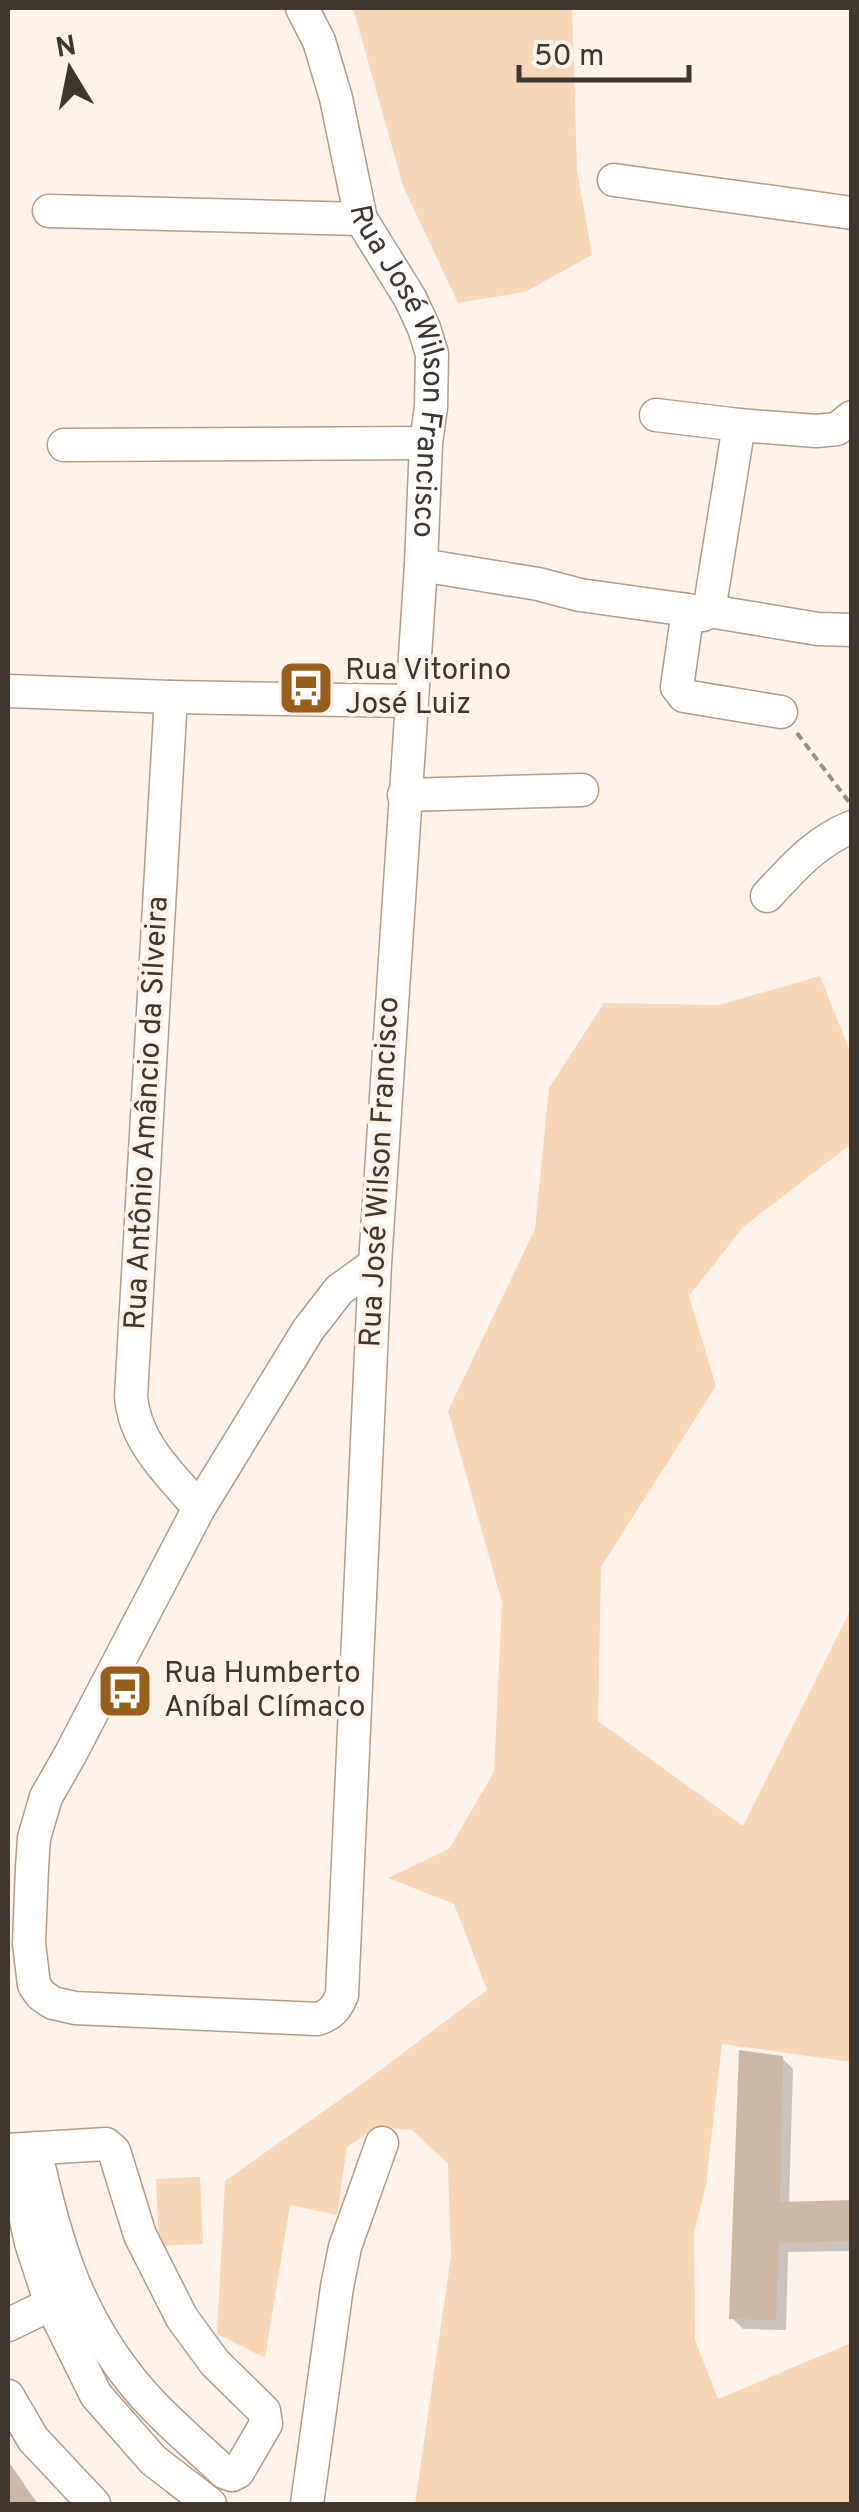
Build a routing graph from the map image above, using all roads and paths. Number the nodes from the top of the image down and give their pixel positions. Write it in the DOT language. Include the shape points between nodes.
graph roads {
  1 [pos="302,8"];
  2 [pos="614,180"];
  3 [pos="49,212"];
  4 [pos="852,212"];
  5 [pos="362,219"];
  6 [pos="656,415"];
  7 [pos="852,416"];
  8 [pos="739,426"];
  9 [pos="426,443"];
  10 [pos="64,445"];
  11 [pos="421,565"];
  12 [pos="698,610"];
  13 [pos="852,630"];
  14 [pos="8,691"];
  15 [pos="171,698"];
  16 [pos="411,701"];
  17 [pos="780,712"];
  18 [pos="582,790"];
  19 [pos="404,794"];
  20 [pos="852,805"];
  21 [pos="852,827"];
  22 [pos="767,896"];
  23 [pos="375,1264"];
  24 [pos="198,1508"];
  25 [pos="29,1943"];
  26 [pos="8,1970"];
  27 [pos="382,2144"];
  28 [pos="18,2149"];
  29 [pos="51,2304"];
  30 [pos="8,2325"];
  31 [pos="8,2396"];
  32 [pos="94,2504"];
  33 [pos="210,2504"];
  34 [pos="308,2504"];
  1 -- 5 [label="street, Rua José Wilson Francisco" via="320,41"];
  2 -- 4 [label="street"];
  3 -- 5 [label="street"];
  5 -- 9 [label="street, Rua José Wilson Francisco" via="410,298 432,354"];
  6 -- 8 [label="street"];
  7 -- 8 [label="street" via="825,431"];
  8 -- 12 [label="street"];
  9 -- 10 [label="street"];
  9 -- 11 [label="street, Rua José Wilson Francisco"];
  11 -- 12 [label="street"];
  11 -- 16 [label="street, Rua José Wilson Francisco"];
  12 -- 13 [label="street"];
  12 -- 17 [label="street" via="680,693"];
  14 -- 15 [label="street"];
  15 -- 16 [label="street"];
  15 -- 24 [label="street, Rua Antônio Amâncio da Silveira" via="131,1397 148,1446"];
  16 -- 19 [label="street, Rua José Wilson Francisco"];
  17 -- 20 [label="path"];
  18 -- 19 [label="street"];
  19 -- 23 [label="street, Rua José Wilson Francisco"];
  21 -- 22 [label="street" via="824,840"];
  23 -- 24 [label="street" via="339,1290 308,1330"];
  23 -- 25 [label="street, Rua José Wilson Francisco" via="337,2007 316,2019 74,2008 41,1995"];
  24 -- 25 [label="street" via="46,1796 34,1838"];
  25 -- 26 [label="street"];
  27 -- 34 [label="street" via="345,2247"];
  28 -- 28 [label="street" via="106,2144 114,2150 140,2234 182,2318 215,2363 264,2411 266,2424 238,2472 224,2472 142,2393 99,2335"];
  28 -- 29 [label="street" via="31,2243"];
  29 -- 30 [label="street"];
  29 -- 33 [label="street" via="96,2395 153,2460"];
  31 -- 32 [label="street" via="33,2439"];
}
